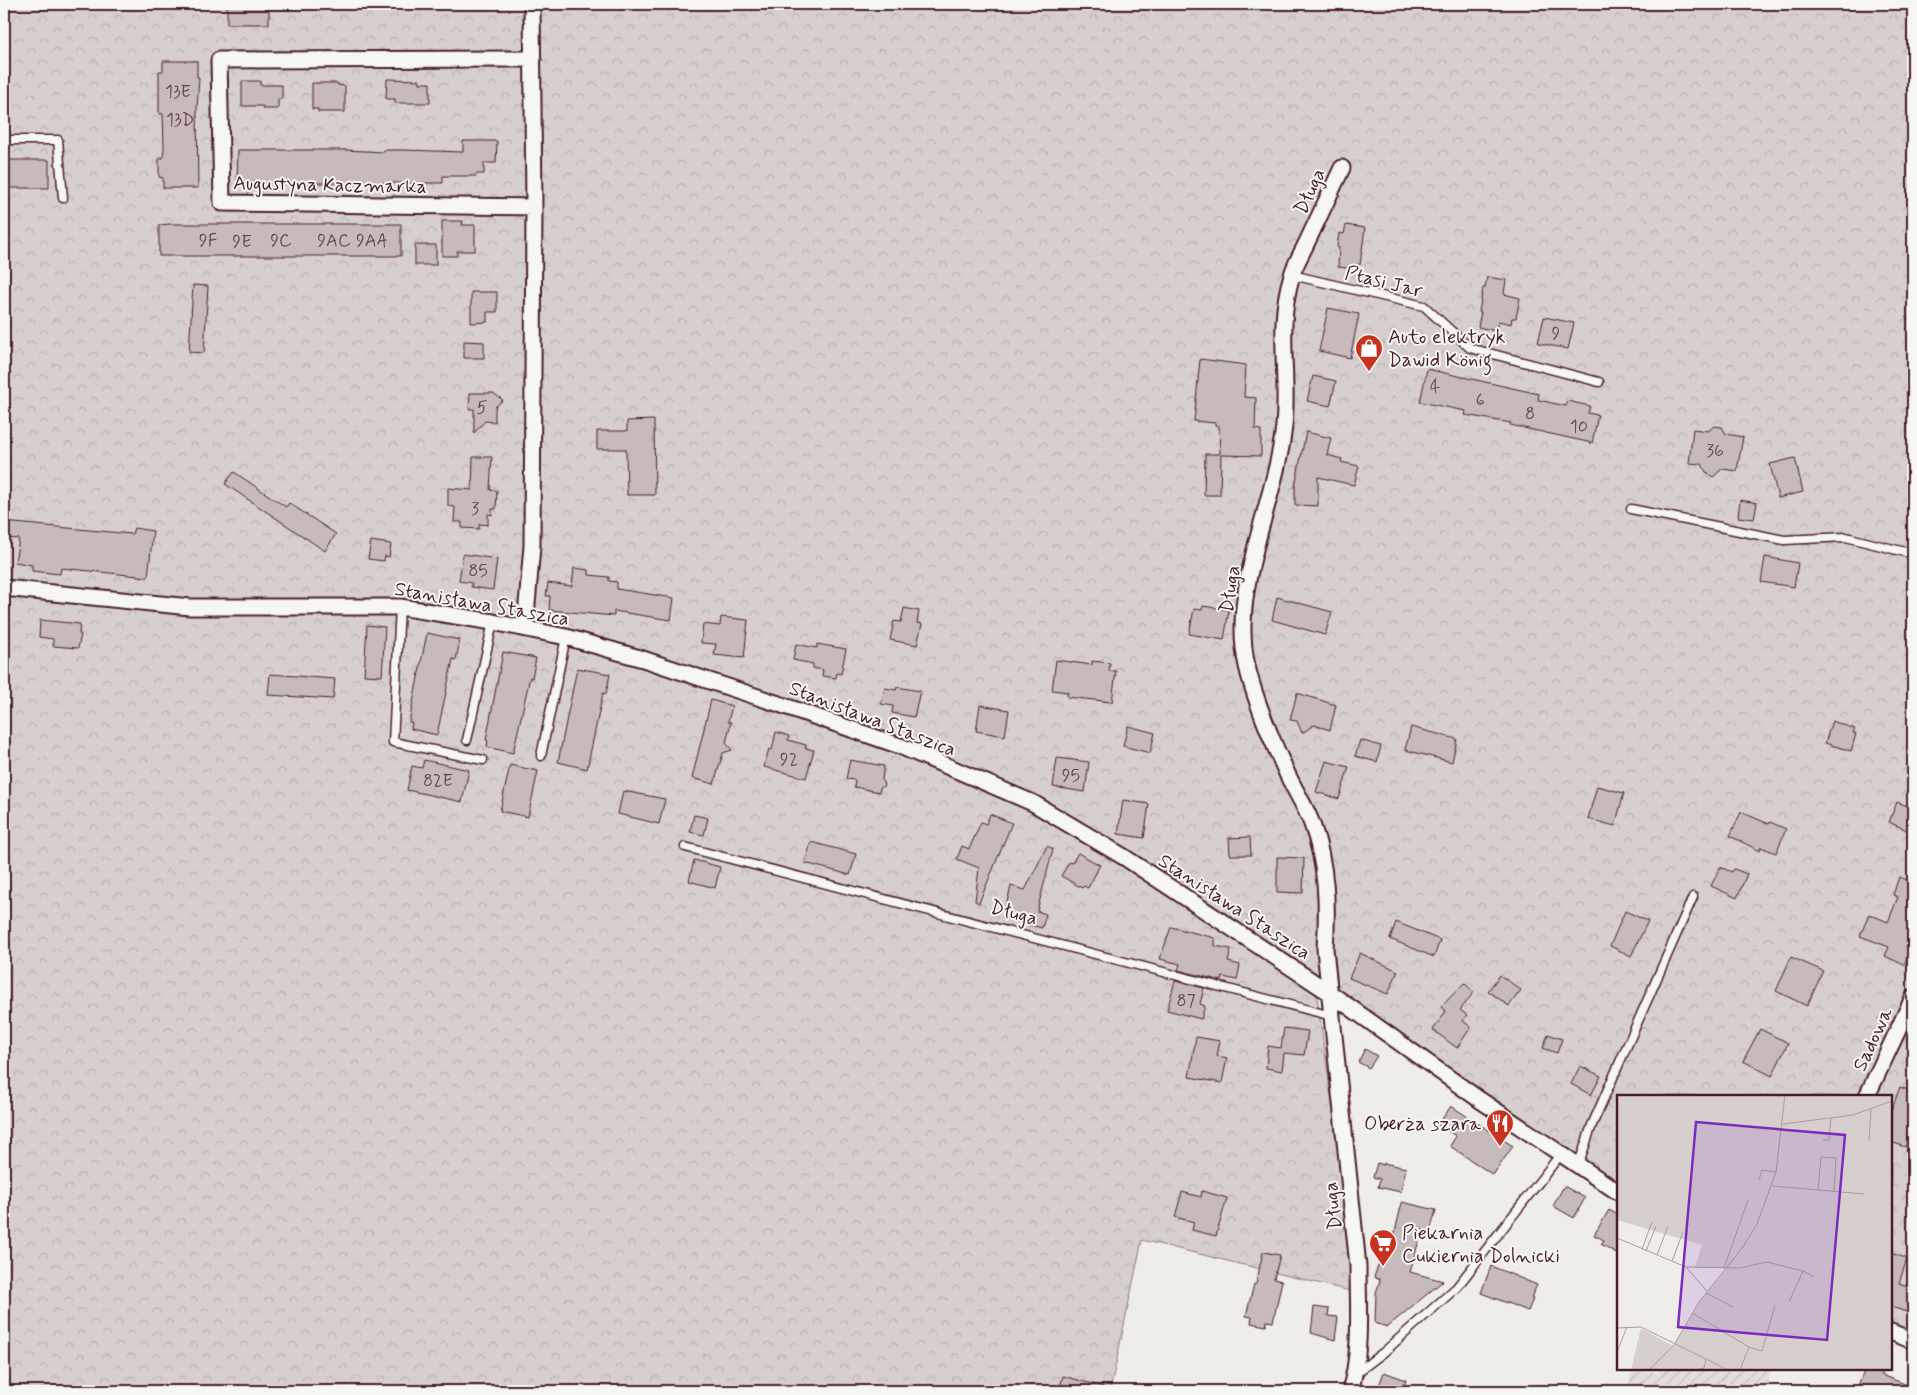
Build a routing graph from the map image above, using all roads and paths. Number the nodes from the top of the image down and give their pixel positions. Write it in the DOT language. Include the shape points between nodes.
graph roads {
  1 [pos="532,4"];
  2 [pos="533,59"];
  3 [pos="4,140"];
  4 [pos="1342,168"];
  5 [pos="63,198"];
  6 [pos="534,207"];
  7 [pos="1292,275"];
  8 [pos="1599,382"];
  9 [pos="1631,509"];
  10 [pos="1913,554"];
  11 [pos="4,588"];
  12 [pos="400,607"];
  13 [pos="493,622"];
  14 [pos="525,628"];
  15 [pos="566,637"];
  16 [pos="468,740"];
  17 [pos="541,756"];
  18 [pos="483,760"];
  19 [pos="684,847"];
  20 [pos="1693,897"];
  21 [pos="1330,993"];
  22 [pos="1913,998"];
  23 [pos="1332,1016"];
  24 [pos="1868,1095"];
  25 [pos="1560,1155"];
  26 [pos="1578,1166"];
  27 [pos="1617,1191"];
  28 [pos="1892,1332"];
  29 [pos="1913,1341"];
  30 [pos="1355,1374"];
  31 [pos="1350,1391"];
  1 -- 2 [label="street"];
  2 -- 6 [label="street"];
  2 -- 6 [label="street, Augustyna Kaczmarka" via="219,60 222,202"];
  3 -- 5 [label="lane" via="58,140"];
  4 -- 7 [label="street, Długa"];
  6 -- 14 [label="street" via="532,546"];
  7 -- 8 [label="lane, Ptasi Jar" via="1424,306 1470,348"];
  7 -- 21 [label="street, Długa" via="1283,325 1285,385 1282,442 1246,596 1244,642 1253,687 1285,770 1312,824 1321,860 1326,885 1325,949"];
  9 -- 10 [label="lane" via="1784,540 1846,536"];
  11 -- 12 [label="street, Stanisława Staszica" via="190,607"];
  12 -- 13 [label="street, Stanisława Staszica"];
  12 -- 18 [label="lane" via="393,742"];
  13 -- 14 [label="street, Stanisława Staszica"];
  13 -- 16 [label="lane"];
  14 -- 15 [label="street, Stanisława Staszica"];
  15 -- 17 [label="lane"];
  15 -- 21 [label="street, Stanisława Staszica" via="776,702 891,743 1033,803 1124,857"];
  19 -- 23 [label="lane, Długa"];
  20 -- 26 [label="lane" via="1592,1125"];
  21 -- 23 [label="street, Długa"];
  21 -- 25 [label="street, Stanisława Staszica"];
  22 -- 24 [label="street, Sadowa"];
  23 -- 30 [label="street, Długa" via="1358,1266"];
  25 -- 26 [label="street, Stanisława Staszica"];
  25 -- 30 [label="lane" via="1457,1287"];
  26 -- 27 [label="street, Stanisława Staszica"];
  28 -- 29 [label="street"];
  30 -- 31 [label="street, Długa"];
}
